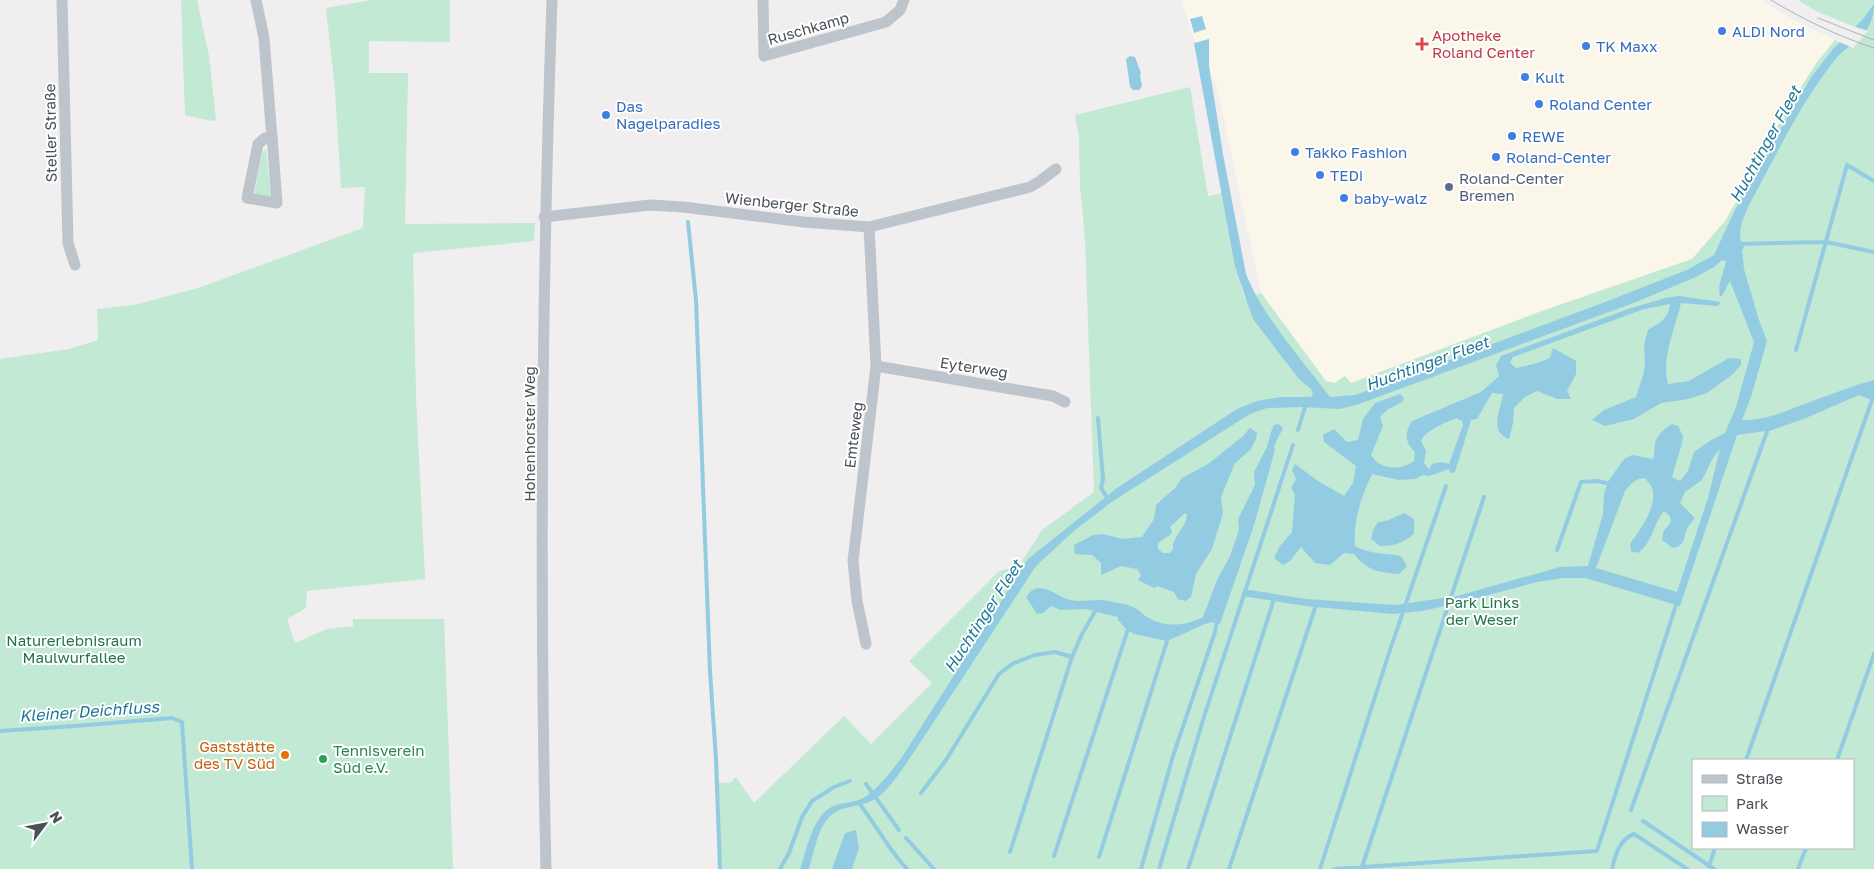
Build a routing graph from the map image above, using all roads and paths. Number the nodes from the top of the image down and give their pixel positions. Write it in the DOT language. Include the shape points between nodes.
graph roads {
  1 [pos="62,0"];
  2 [pos="256,0"];
  3 [pos="552,0"];
  4 [pos="763,0"];
  5 [pos="904,0"];
  6 [pos="272,136"];
  7 [pos="1056,169"];
  8 [pos="544,217"];
  9 [pos="869,227"];
  10 [pos="75,265"];
  11 [pos="876,366"];
  12 [pos="1065,402"];
  13 [pos="866,644"];
  14 [pos="546,869"];
  1 -- 10 [label="street, Steller Straße" via="68,243"];
  2 -- 6 [label="street" via="264,38"];
  3 -- 8 [label="street, Hohenhorster Weg"];
  4 -- 5 [label="street, Ruschkamp" via="764,56 886,22 900,10"];
  6 -- 6 [label="street" via="258,144 247,198 277,203"];
  7 -- 9 [label="street, Wienberger Straße" via="1030,186"];
  8 -- 9 [label="street, Wienberger Straße" via="615,208 667,206"];
  8 -- 14 [label="street, Hohenhorster Weg" via="542,697"];
  9 -- 11 [label="street, Emteweg"];
  11 -- 12 [label="street, Eyterweg" via="1053,396"];
  11 -- 13 [label="street, Emteweg" via="853,561"];
}
